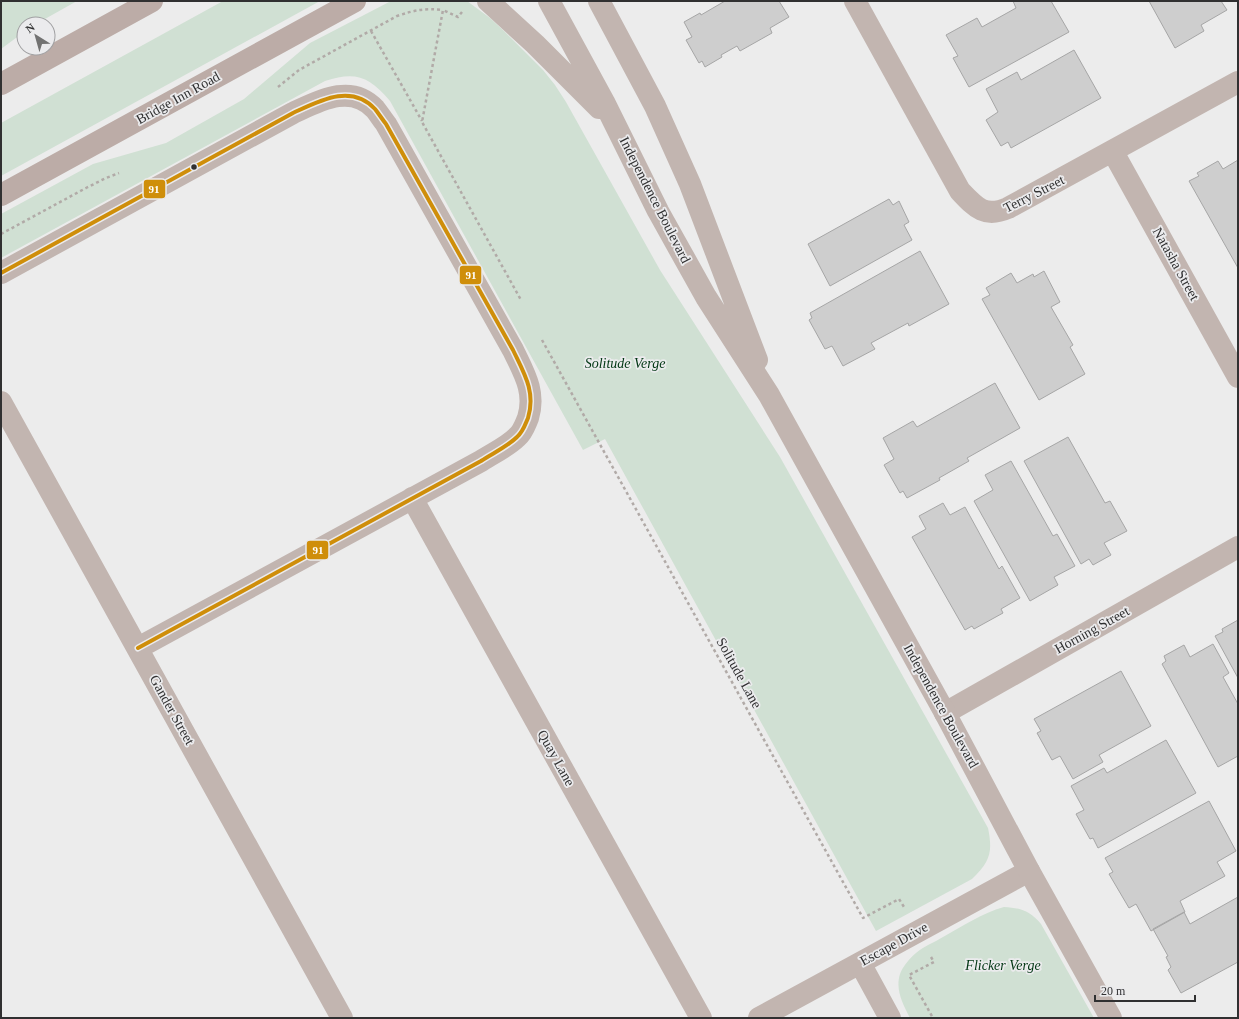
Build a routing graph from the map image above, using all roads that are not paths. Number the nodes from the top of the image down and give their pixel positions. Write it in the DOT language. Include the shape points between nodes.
graph roads {
  1 [pos="152,1"];
  2 [pos="355,1"];
  3 [pos="488,1"];
  4 [pos="549,1"];
  5 [pos="599,1"];
  6 [pos="855,1"];
  7 [pos="1238,82"];
  8 [pos="1,84"];
  9 [pos="616,124"];
  10 [pos="1113,152"];
  11 [pos="1,195"];
  12 [pos="1,273"];
  13 [pos="1238,377"];
  14 [pos="769,395"];
  15 [pos="1,402"];
  16 [pos="412,498"];
  17 [pos="1238,547"];
  18 [pos="138,648"];
  19 [pos="945,713"];
  20 [pos="1029,871"];
  21 [pos="860,963"];
  22 [pos="342,1018"];
  23 [pos="701,1018"];
  24 [pos="759,1018"];
  25 [pos="890,1018"];
  26 [pos="1111,1018"];
  1 -- 8 [label="main road"];
  2 -- 11 [label="main road, Bridge Inn Road"];
  3 -- 9 [label="street"];
  4 -- 9 [label="street, Independence Boulevard"];
  5 -- 14 [label="street, Independence Boulevard" via="655,106 690,184"];
  6 -- 10 [label="street, Terry Street" via="960,191 980,210 1000,212"];
  7 -- 10 [label="street, Terry Street"];
  9 -- 14 [label="street, Independence Boulevard" via="658,211 706,297"];
  10 -- 13 [label="street, Natasha Street"];
  12 -- 16 [label="street" via="293,113 332,96 344,95 363,100 374,108 398,144 513,350 531,395 531,406 525,426 518,436 481,461"];
  14 -- 19 [label="street, Independence Boulevard"];
  15 -- 18 [label="street, Gander Street"];
  16 -- 18 [label="street"];
  16 -- 23 [label="street, Quay Lane"];
  17 -- 19 [label="street, Horning Street"];
  18 -- 22 [label="street, Gander Street"];
  19 -- 20 [label="street, Independence Boulevard"];
  20 -- 21 [label="street, Escape Drive"];
  20 -- 26 [label="street, Independence Boulevard"];
  21 -- 24 [label="street, Escape Drive"];
  21 -- 25 [label="street"];
}
